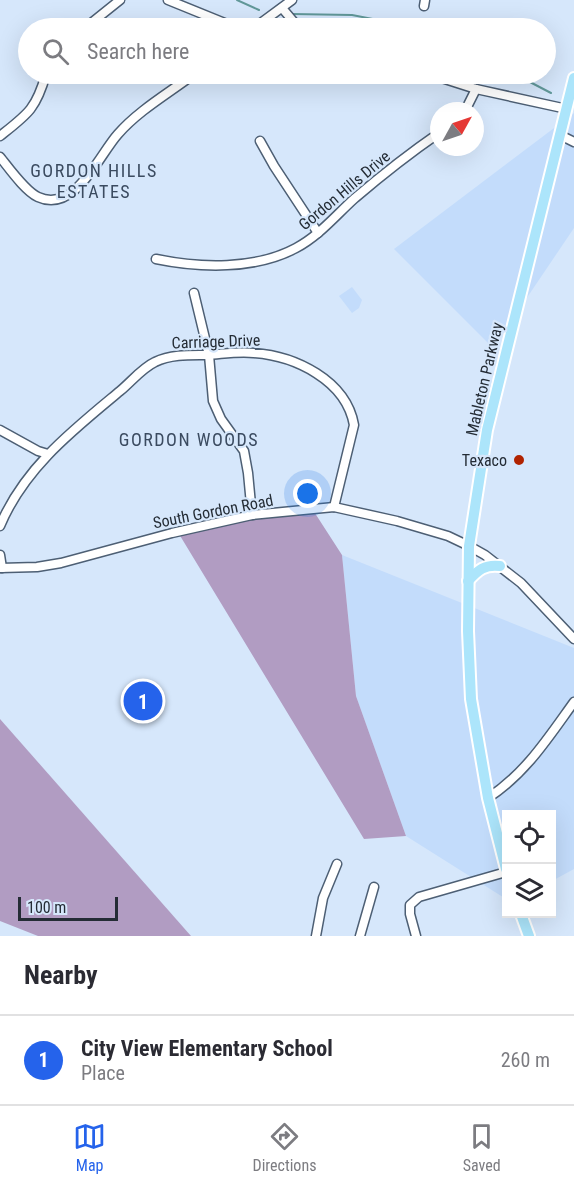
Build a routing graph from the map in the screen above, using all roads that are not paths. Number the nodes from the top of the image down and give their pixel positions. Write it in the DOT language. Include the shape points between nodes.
graph roads {
  1 [pos="120,0"];
  2 [pos="168,0"];
  3 [pos="292,0"];
  4 [pos="282,8"];
  5 [pos="98,18"];
  6 [pos="212,18"];
  7 [pos="268,18"];
  8 [pos="290,18"];
  9 [pos="574,78"];
  10 [pos="43,84"];
  11 [pos="181,84"];
  12 [pos="460,84"];
  13 [pos="476,89"];
  14 [pos="470,102"];
  15 [pos="567,109"];
  16 [pos="560,135"];
  17 [pos="0,136"];
  18 [pos="430,140"];
  19 [pos="260,141"];
  20 [pos="574,142"];
  21 [pos="0,157"];
  22 [pos="318,233"];
  23 [pos="156,259"];
  24 [pos="194,293"];
  25 [pos="209,355"];
  26 [pos="0,430"];
  27 [pos="48,454"];
  28 [pos="334,507"];
  29 [pos="252,515"];
  30 [pos="0,526"];
  31 [pos="469,546"];
  32 [pos="0,555"];
  33 [pos="500,566"];
  34 [pos="1,568"];
  35 [pos="468,581"];
  36 [pos="574,639"];
  37 [pos="574,702"];
  38 [pos="488,798"];
  39 [pos="337,864"];
  40 [pos="505,864"];
  41 [pos="502,872"];
  42 [pos="374,887"];
  43 [pos="522,918"];
  44 [pos="316,936"];
  45 [pos="360,936"];
  46 [pos="416,936"];
  47 [pos="529,936"];
  1 -- 5 [label="street"];
  2 -- 6 [label="street"];
  3 -- 4 [label="street"];
  4 -- 7 [label="street"];
  4 -- 8 [label="street"];
  9 -- 15 [label="main road, Mableton Parkway"];
  10 -- 17 [label="street" via="27,115"];
  11 -- 21 [label="street" via="121,131 80,185 65,198 36,197"];
  12 -- 13 [label="street"];
  13 -- 14 [label="street"];
  13 -- 15 [label="street"];
  15 -- 16 [label="main road, Mableton Parkway"];
  16 -- 20 [label="street"];
  16 -- 31 [label="main road, Mableton Parkway" via="487,430"];
  18 -- 22 [label="street, Gordon Hills Drive" via="356,197"];
  19 -- 22 [label="street"];
  22 -- 23 [label="street, Gordon Hills Drive" via="294,250 262,260 219,266"];
  24 -- 25 [label="street"];
  25 -- 27 [label="street, Carriage Drive" via="170,357 151,363"];
  25 -- 28 [label="street, Carriage Drive" via="273,356 309,369 339,392 354,425"];
  25 -- 29 [label="street" via="213,401 244,451"];
  26 -- 27 [label="street"];
  27 -- 30 [label="street, Carriage Drive" via="21,486"];
  28 -- 29 [label="street, South Gordon Road"];
  28 -- 31 [label="street, South Gordon Road" via="397,521"];
  29 -- 34 [label="street, South Gordon Road" via="61,563"];
  31 -- 33 [label="street, South Gordon Road"];
  31 -- 35 [label="main road, Mableton Parkway"];
  32 -- 34 [label="street"];
  33 -- 35 [label="main road" via="483,567"];
  33 -- 36 [label="street, South Gordon Road" via="539,600"];
  35 -- 38 [label="main road, Mableton Parkway" via="471,699"];
  37 -- 38 [label="street" via="544,747"];
  38 -- 40 [label="main road, Mableton Parkway"];
  39 -- 44 [label="street" via="323,898"];
  41 -- 46 [label="street" via="419,897 411,904 410,914"];
  42 -- 45 [label="street"];
  43 -- 47 [label="main road"];
}
